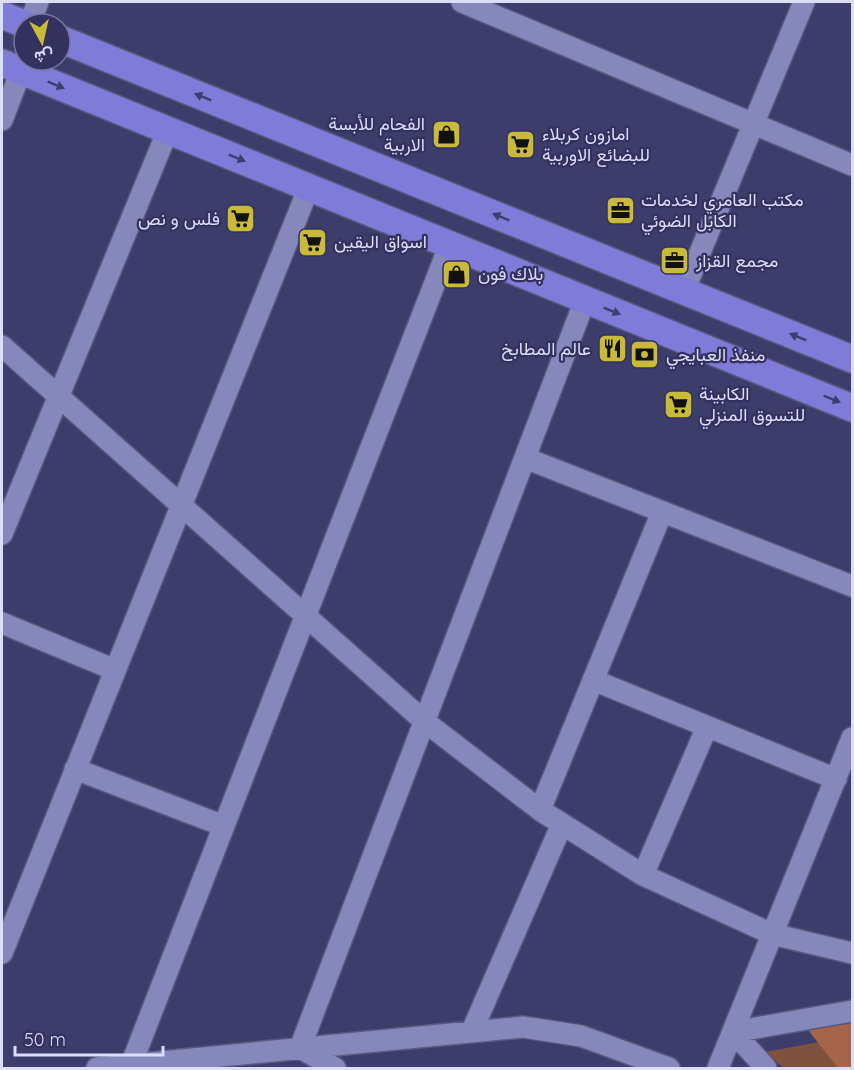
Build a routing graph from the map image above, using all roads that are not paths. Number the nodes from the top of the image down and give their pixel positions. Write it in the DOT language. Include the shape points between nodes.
graph roads {
  1 [pos="462,2"];
  2 [pos="804,2"];
  3 [pos="72,44"];
  4 [pos="11,67"];
  5 [pos="2,120"];
  6 [pos="753,123"];
  7 [pos="168,130"];
  8 [pos="852,165"];
  9 [pos="309,187"];
  10 [pos="538,232"];
  11 [pos="450,244"];
  12 [pos="595,255"];
  13 [pos="516,271"];
  14 [pos="684,291"];
  15 [pos="580,298"];
  16 [pos="2,346"];
  17 [pos="852,359"];
  18 [pos="57,396"];
  19 [pos="852,408"];
  20 [pos="525,458"];
  21 [pos="181,506"];
  22 [pos="662,512"];
  23 [pos="2,534"];
  24 [pos="852,586"];
  25 [pos="305,617"];
  26 [pos="2,623"];
  27 [pos="115,670"];
  28 [pos="593,680"];
  29 [pos="424,722"];
  30 [pos="708,727"];
  31 [pos="852,738"];
  32 [pos="75,769"];
  33 [pos="836,779"];
  34 [pos="540,810"];
  35 [pos="562,824"];
  36 [pos="224,826"];
  37 [pos="643,875"];
  38 [pos="772,934"];
  39 [pos="2,952"];
  40 [pos="852,953"];
  41 [pos="852,1011"];
  42 [pos="472,1031"];
  43 [pos="733,1032"];
  44 [pos="300,1048"];
  45 [pos="181,1064"];
  46 [pos="132,1065"];
  47 [pos="97,1068"];
  48 [pos="335,1068"];
  49 [pos="669,1068"];
  50 [pos="718,1068"];
  51 [pos="766,1068"];
  1 -- 6 [label="street"];
  2 -- 6 [label="street"];
  10 -- 3 [label="main road, one-way"];
  4 -- 5 [label="street"];
  4 -- 7 [label="main road, one-way"];
  6 -- 8 [label="street"];
  6 -- 14 [label="street"];
  7 -- 9 [label="main road, one-way"];
  7 -- 18 [label="street"];
  9 -- 11 [label="main road"];
  9 -- 21 [label="street"];
  10 -- 12 [label="main road"];
  10 -- 13 [label="main road" via="536,257"];
  11 -- 13 [label="main road"];
  11 -- 25 [label="street"];
  12 -- 14 [label="main road"];
  12 -- 15 [label="main road" via="587,258 573,279"];
  13 -- 15 [label="main road"];
  17 -- 14 [label="main road, one-way"];
  15 -- 19 [label="main road, one-way"];
  15 -- 20 [label="street"];
  16 -- 18 [label="street"];
  18 -- 21 [label="street"];
  18 -- 23 [label="street"];
  20 -- 22 [label="street"];
  20 -- 29 [label="street"];
  21 -- 25 [label="street"];
  21 -- 27 [label="street"];
  22 -- 24 [label="street"];
  22 -- 28 [label="street"];
  25 -- 29 [label="street"];
  25 -- 36 [label="street"];
  26 -- 27 [label="street"];
  27 -- 32 [label="street"];
  28 -- 30 [label="street"];
  28 -- 34 [label="street"];
  29 -- 34 [label="street"];
  29 -- 44 [label="street"];
  30 -- 33 [label="street"];
  30 -- 37 [label="street"];
  31 -- 33 [label="street"];
  32 -- 36 [label="street"];
  32 -- 39 [label="street"];
  33 -- 38 [label="street"];
  34 -- 35 [label="street"];
  35 -- 37 [label="street"];
  35 -- 42 [label="street"];
  36 -- 46 [label="street"];
  37 -- 38 [label="street"];
  38 -- 40 [label="street"];
  38 -- 43 [label="street"];
  41 -- 43 [label="street"];
  42 -- 44 [label="street"];
  42 -- 49 [label="street" via="523,1027 581,1036"];
  43 -- 50 [label="street"];
  43 -- 51 [label="street"];
  44 -- 45 [label="street"];
  44 -- 48 [label="street"];
  45 -- 46 [label="street"];
  46 -- 47 [label="street"];
}
